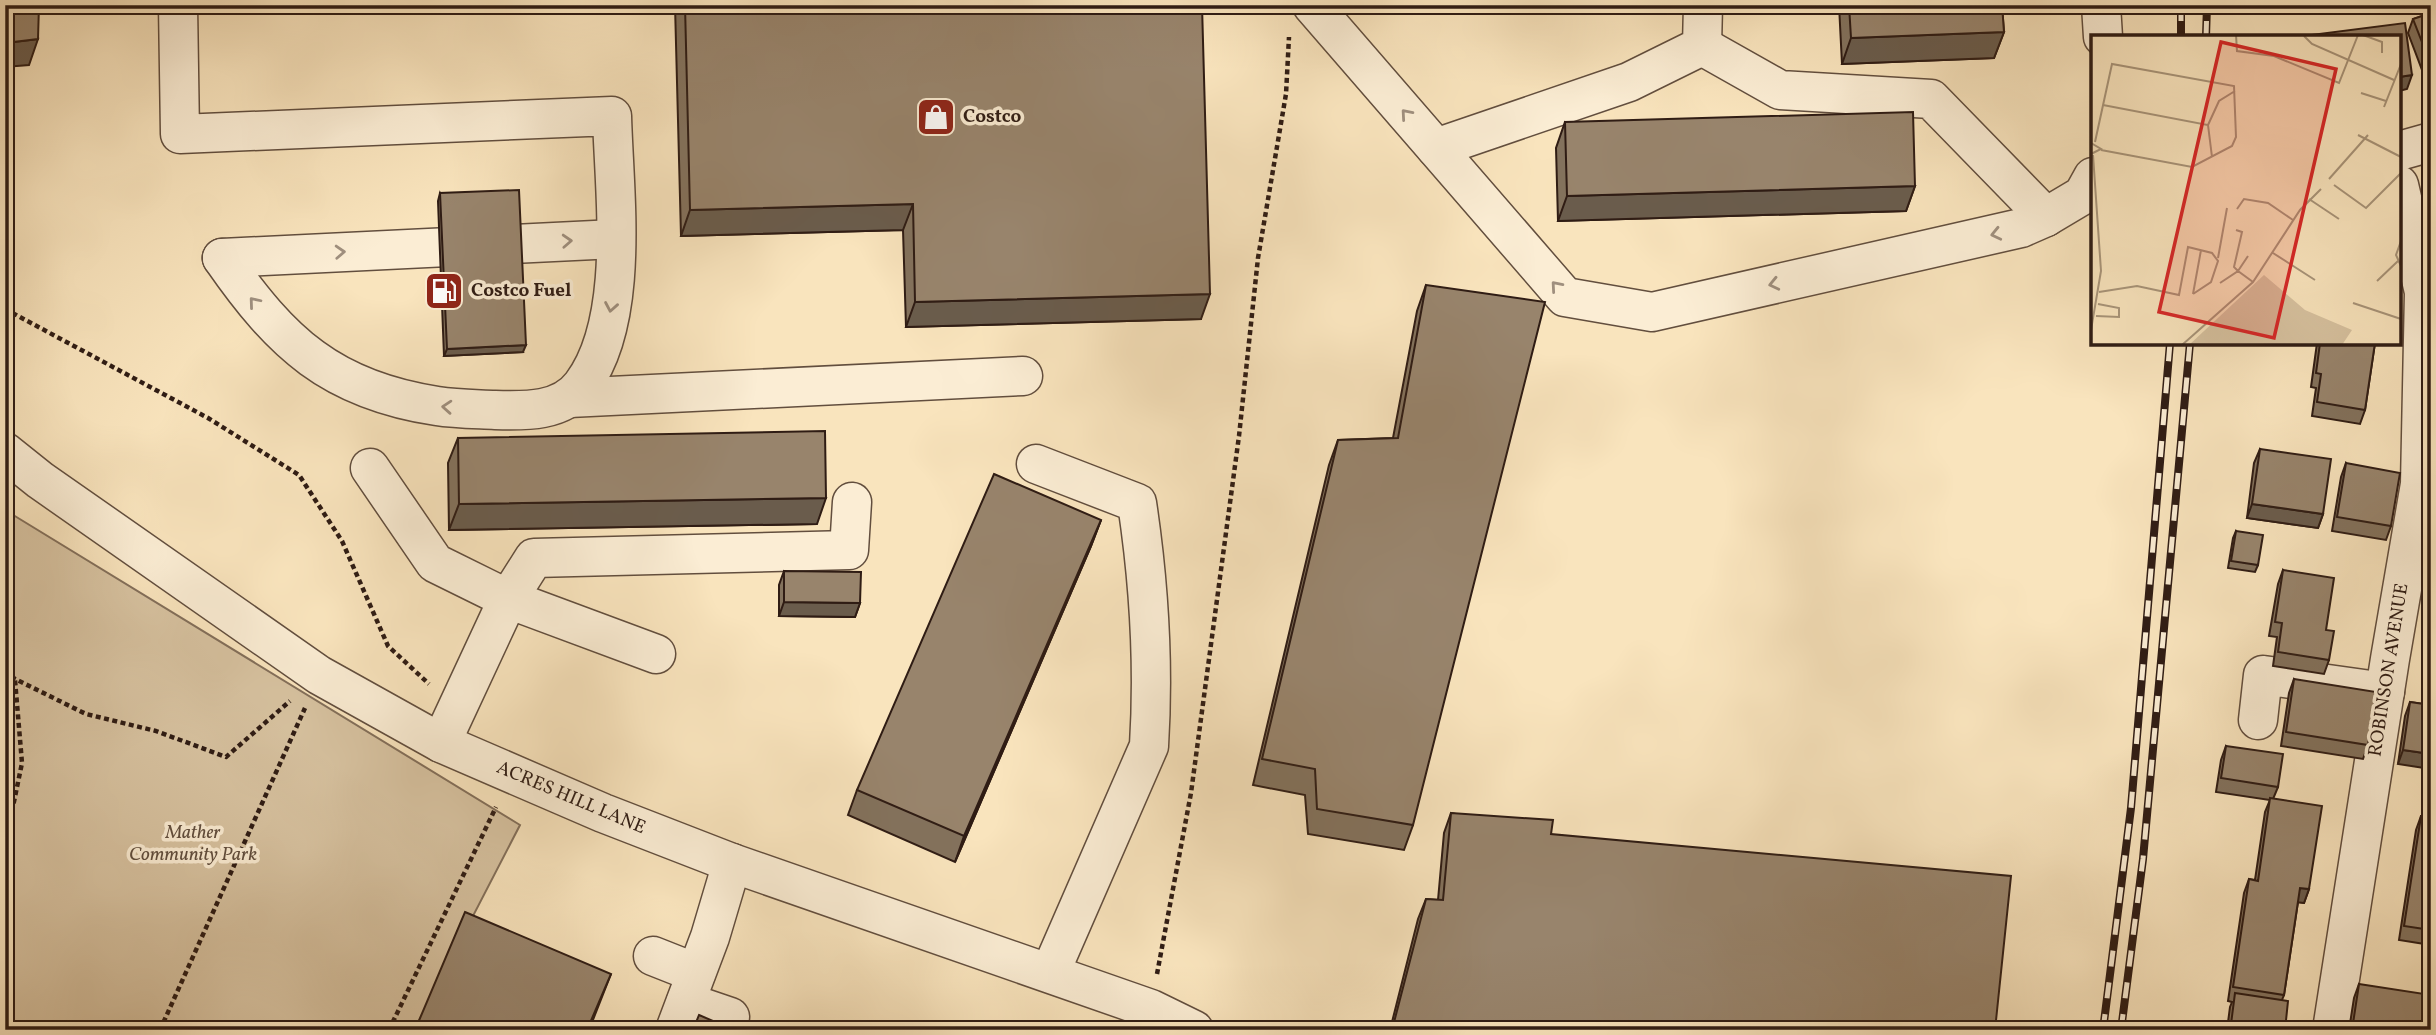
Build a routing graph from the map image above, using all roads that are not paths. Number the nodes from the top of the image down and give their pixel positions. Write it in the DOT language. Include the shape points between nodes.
graph roads {
  1 [pos="178,5"];
  2 [pos="1703,5"];
  3 [pos="2102,5"];
  4 [pos="1300,18"];
  5 [pos="2103,35"];
  6 [pos="1702,46"];
  7 [pos="2431,142"];
  8 [pos="1436,148"];
  9 [pos="2401,150"];
  10 [pos="2091,181"];
  11 [pos="2401,194"];
  12 [pos="2046,217"];
  13 [pos="615,239"];
  14 [pos="1023,376"];
  15 [pos="569,398"];
  16 [pos="5,452"];
  17 [pos="1035,464"];
  18 [pos="370,468"];
  19 [pos="852,502"];
  20 [pos="508,599"];
  21 [pos="656,654"];
  22 [pos="2385,691"];
  23 [pos="2258,720"];
  24 [pos="449,726"];
  25 [pos="732,863"];
  26 [pos="653,956"];
  27 [pos="1050,973"];
  28 [pos="686,1002"];
  29 [pos="730,1017"];
  30 [pos="1194,1030"];
  31 [pos="2332,1030"];
  1 -- 13 [label="street" via="180,134 612,116"];
  2 -- 6 [label="street"];
  3 -- 5 [label="street"];
  8 -- 4 [label="street, one-way"];
  6 -- 8 [label="street" via="1629,82"];
  6 -- 12 [label="street" via="1780,90 1931,99"];
  7 -- 9 [label="street"];
  12 -- 8 [label="street, one-way" via="2021,228 1653,312 1565,296"];
  10 -- 12 [label="street" via="2083,195"];
  11 -- 22 [label="street, ROBINSON AVENUE" via="2424,292 2420,484"];
  13 -- 15 [label="street, one-way" via="614,292 606,336 591,372"];
  15 -- 13 [label="street, one-way" via="537,410 438,407 354,384 291,342 252,301 222,258"];
  14 -- 15 [label="street"];
  16 -- 24 [label="street, ACRES HILL LANE" via="319,675"];
  17 -- 27 [label="street" via="1137,503 1147,567 1149,746"];
  18 -- 20 [label="street" via="435,563"];
  19 -- 20 [label="street" via="849,550 534,558"];
  20 -- 21 [label="street"];
  20 -- 24 [label="street"];
  22 -- 23 [label="street" via="2263,675"];
  22 -- 31 [label="street, ROBINSON AVENUE"];
  24 -- 25 [label="street, ACRES HILL LANE" via="512,774"];
  25 -- 27 [label="street, ACRES HILL LANE"];
  25 -- 28 [label="street"];
  26 -- 28 [label="street"];
  27 -- 30 [label="street, ACRES HILL LANE" via="1151,1009"];
  28 -- 29 [label="street"];
}
